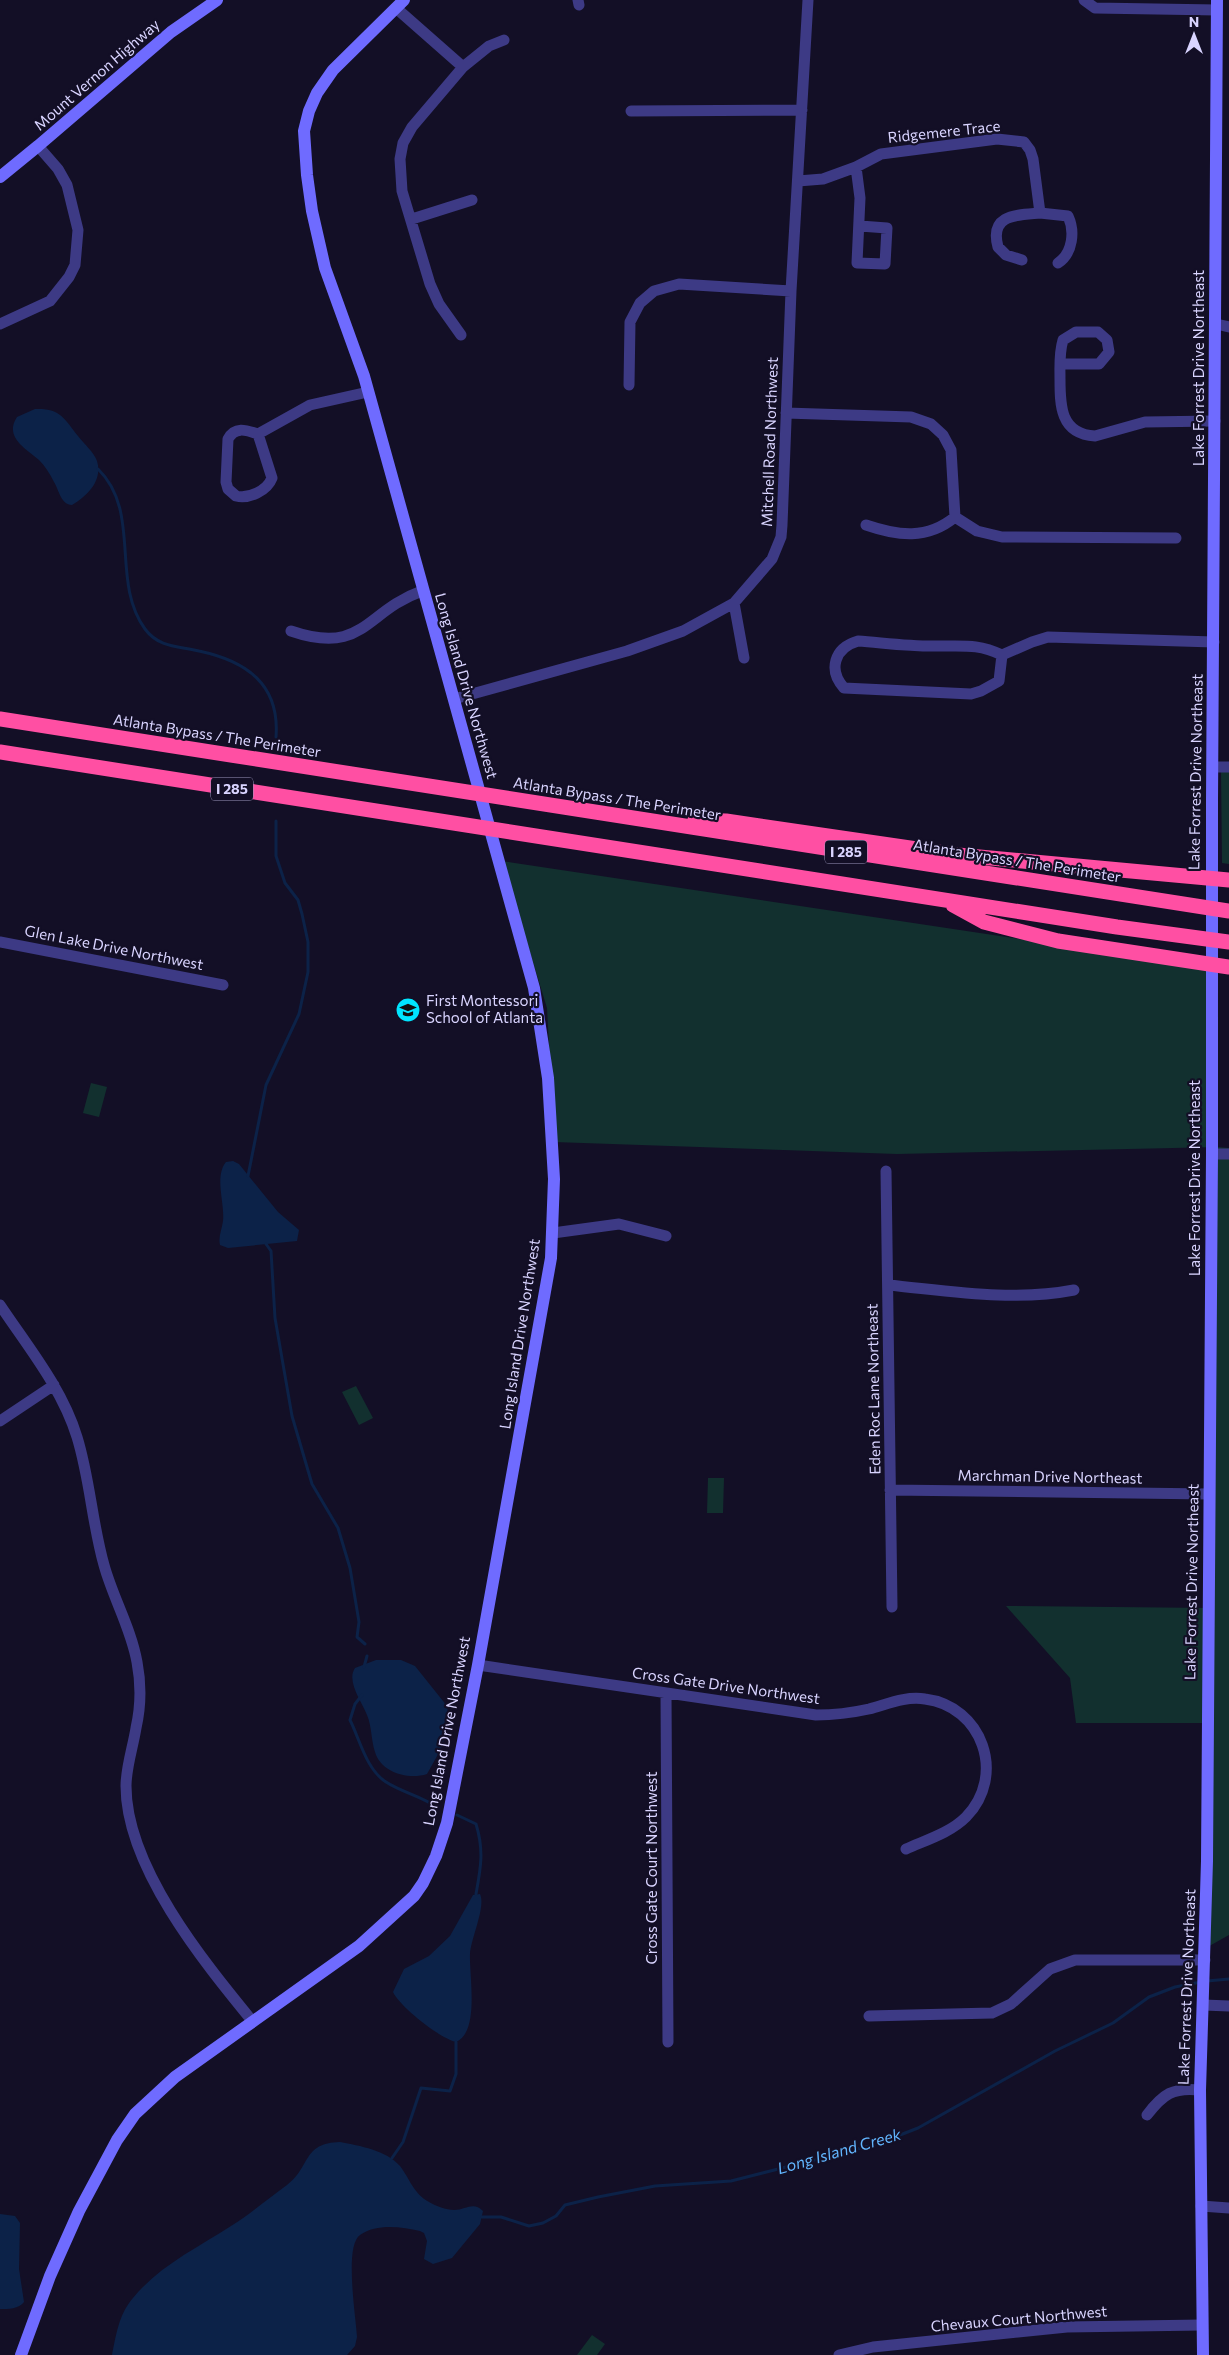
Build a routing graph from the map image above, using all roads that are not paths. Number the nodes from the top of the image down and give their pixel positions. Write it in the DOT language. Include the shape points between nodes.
graph roads {
  1 [pos="217,0"];
  2 [pos="807,0"];
  3 [pos="1084,0"];
  4 [pos="400,4"];
  5 [pos="1217,5"];
  6 [pos="504,40"];
  7 [pos="462,67"];
  8 [pos="802,110"];
  9 [pos="631,111"];
  10 [pos="38,146"];
  11 [pos="856,167"];
  12 [pos="0,177"];
  13 [pos="798,181"];
  14 [pos="472,200"];
  15 [pos="1040,213"];
  16 [pos="412,219"];
  17 [pos="860,226"];
  18 [pos="1022,260"];
  19 [pos="1058,263"];
  20 [pos="791,291"];
  21 [pos="0,324"];
  22 [pos="1216,324"];
  23 [pos="1229,327"];
  24 [pos="461,335"];
  25 [pos="1060,364"];
  26 [pos="629,384"];
  27 [pos="368,392"];
  28 [pos="786,413"];
  29 [pos="1215,422"];
  30 [pos="258,434"];
  31 [pos="956,517"];
  32 [pos="866,525"];
  33 [pos="1176,538"];
  34 [pos="422,591"];
  35 [pos="734,603"];
  36 [pos="291,631"];
  37 [pos="1214,642"];
  38 [pos="1006,653"];
  39 [pos="744,658"];
  40 [pos="454,699"];
  41 [pos="0,719"];
  42 [pos="0,752"];
  43 [pos="1213,767"];
  44 [pos="1229,767"];
  45 [pos="628,818"];
  46 [pos="1229,880"];
  47 [pos="945,900"];
  48 [pos="1229,911"];
  49 [pos="0,942"];
  50 [pos="1229,942"];
  51 [pos="1229,967"];
  52 [pos="223,985"];
  53 [pos="1212,1154"];
  54 [pos="1229,1154"];
  55 [pos="886,1171"];
  56 [pos="553,1233"];
  57 [pos="666,1236"];
  58 [pos="888,1286"];
  59 [pos="1074,1290"];
  60 [pos="0,1305"];
  61 [pos="54,1385"];
  62 [pos="0,1421"];
  63 [pos="890,1490"];
  64 [pos="1209,1494"];
  65 [pos="892,1607"];
  66 [pos="478,1665"];
  67 [pos="666,1693"];
  68 [pos="906,1849"];
  69 [pos="1205,1960"];
  70 [pos="1204,2000"];
  71 [pos="1229,2006"];
  72 [pos="869,2016"];
  73 [pos="253,2022"];
  74 [pos="668,2042"];
  75 [pos="1200,2090"];
  76 [pos="1147,2115"];
  77 [pos="1201,2206"];
  78 [pos="1229,2208"];
  79 [pos="1202,2325"];
  80 [pos="21,2355"];
  81 [pos="839,2355"];
  82 [pos="1203,2355"];
  1 -- 10 [label="street, Mount Vernon Highway" via="171,32"];
  2 -- 8 [label="street, Mitchell Road Northwest"];
  3 -- 5 [label="street" via="1095,8"];
  4 -- 7 [label="street"];
  4 -- 27 [label="street, Long Island Drive Northwest" via="325,80 309,111 304,131 312,211 325,268"];
  5 -- 22 [label="street, Lake Forrest Drive Northeast"];
  6 -- 7 [label="street" via="489,46"];
  7 -- 16 [label="street" via="412,127 403,143 399,176"];
  8 -- 9 [label="street"];
  8 -- 13 [label="street, Mitchell Road Northwest"];
  10 -- 12 [label="street, Mount Vernon Highway"];
  10 -- 21 [label="street" via="67,185 78,230 75,265 70,277 50,301"];
  11 -- 13 [label="street, Ridgemere Trace" via="823,179"];
  11 -- 15 [label="street, Ridgemere Trace" via="881,154 997,139 1024,142 1033,158"];
  11 -- 17 [label="street"];
  13 -- 20 [label="street, Mitchell Road Northwest"];
  14 -- 16 [label="street"];
  15 -- 18 [label="street" via="1007,218 1001,222 998,247 1006,255"];
  15 -- 19 [label="street" via="1062,214 1071,222 1071,244 1067,255"];
  16 -- 24 [label="street" via="430,284 439,304"];
  20 -- 26 [label="street" via="679,284 654,291 640,303 630,322"];
  20 -- 28 [label="street, Mitchell Road Northwest"];
  22 -- 23 [label="street"];
  22 -- 29 [label="street, Lake Forrest Drive Northeast"];
  25 -- 25 [label="street" via="1063,340 1069,335 1098,332 1107,340 1109,352 1099,364"];
  25 -- 29 [label="street" via="1060,407 1066,421 1086,436 1145,422"];
  27 -- 30 [label="street" via="310,404"];
  27 -- 34 [label="street, Long Island Drive Northwest"];
  28 -- 31 [label="street" via="910,417 931,424 943,435 951,450"];
  28 -- 35 [label="street, Mitchell Road Northwest" via="781,537 772,559"];
  29 -- 37 [label="street, Lake Forrest Drive Northeast"];
  30 -- 30 [label="street" via="272,478 260,491 236,496 226,482 228,439 236,430"];
  31 -- 32 [label="street" via="938,530 916,535 882,531"];
  31 -- 33 [label="street" via="977,531 1002,537"];
  34 -- 36 [label="street" via="402,598 360,631 340,638 314,639"];
  34 -- 40 [label="street, Long Island Drive Northwest"];
  35 -- 39 [label="street"];
  35 -- 40 [label="street, Mitchell Road Northwest" via="665,638"];
  37 -- 38 [label="street" via="1048,637"];
  37 -- 43 [label="street, Lake Forrest Drive Northeast"];
  38 -- 38 [label="street" via="999,681 970,694 844,688 834,670 837,655 843,648 858,642 975,646"];
  40 -- 56 [label="street, Long Island Drive Northwest" via="541,1021 551,1123"];
  41 -- 45 [label="highway, Atlanta Bypass / The Perimeter / I 285"];
  42 -- 47 [label="highway, I 285"];
  43 -- 44 [label="street"];
  43 -- 53 [label="street, Lake Forrest Drive Northeast"];
  45 -- 46 [label="highway" via="726,821 958,855"];
  45 -- 48 [label="highway, Atlanta Bypass / The Perimeter / I 285"];
  47 -- 50 [label="highway, I 285"];
  47 -- 51 [label="highway" via="984,922 1058,941"];
  49 -- 52 [label="street, Glen Lake Drive Northwest"];
  53 -- 54 [label="street"];
  53 -- 64 [label="street, Lake Forrest Drive Northeast"];
  55 -- 58 [label="street, Eden Roc Lane Northeast"];
  56 -- 57 [label="street" via="620,1224"];
  56 -- 66 [label="street, Long Island Drive Northwest" via="538,1337"];
  58 -- 59 [label="street" via="1014,1297"];
  58 -- 63 [label="street, Eden Roc Lane Northeast"];
  60 -- 61 [label="street"];
  61 -- 62 [label="street"];
  61 -- 73 [label="street" via="77,1437 103,1563 137,1662 139,1708 126,1785 133,1829 175,1920"];
  63 -- 64 [label="street, Marchman Drive Northeast"];
  63 -- 65 [label="street, Eden Roc Lane Northeast"];
  64 -- 69 [label="street, Lake Forrest Drive Northeast"];
  66 -- 67 [label="street, Cross Gate Drive Northwest"];
  66 -- 73 [label="street, Long Island Drive Northwest" via="447,1823 423,1883 403,1908 360,1946"];
  67 -- 68 [label="street, Cross Gate Drive Northwest" via="816,1715 852,1713 911,1698 935,1700 956,1710 973,1725 984,1745 987,1767 983,1790 973,1808 958,1824"];
  67 -- 74 [label="street, Cross Gate Court Northwest"];
  69 -- 70 [label="street, Lake Forrest Drive Northeast"];
  69 -- 72 [label="street" via="1075,1960 1050,1970 1011,2004 992,2013"];
  70 -- 71 [label="street"];
  70 -- 75 [label="street, Lake Forrest Drive Northeast"];
  73 -- 80 [label="street, Long Island Drive Northwest" via="159,2090 135,2114 117,2140 79,2211 50,2276"];
  75 -- 76 [label="street" via="1183,2088 1161,2097"];
  75 -- 77 [label="street, Lake Forrest Drive Northeast"];
  77 -- 78 [label="street"];
  77 -- 79 [label="street, Lake Forrest Drive Northeast"];
  79 -- 81 [label="street, Chevaux Court Northwest" via="1067,2327 873,2347"];
  79 -- 82 [label="street, Lake Forrest Drive Northeast"];
}
